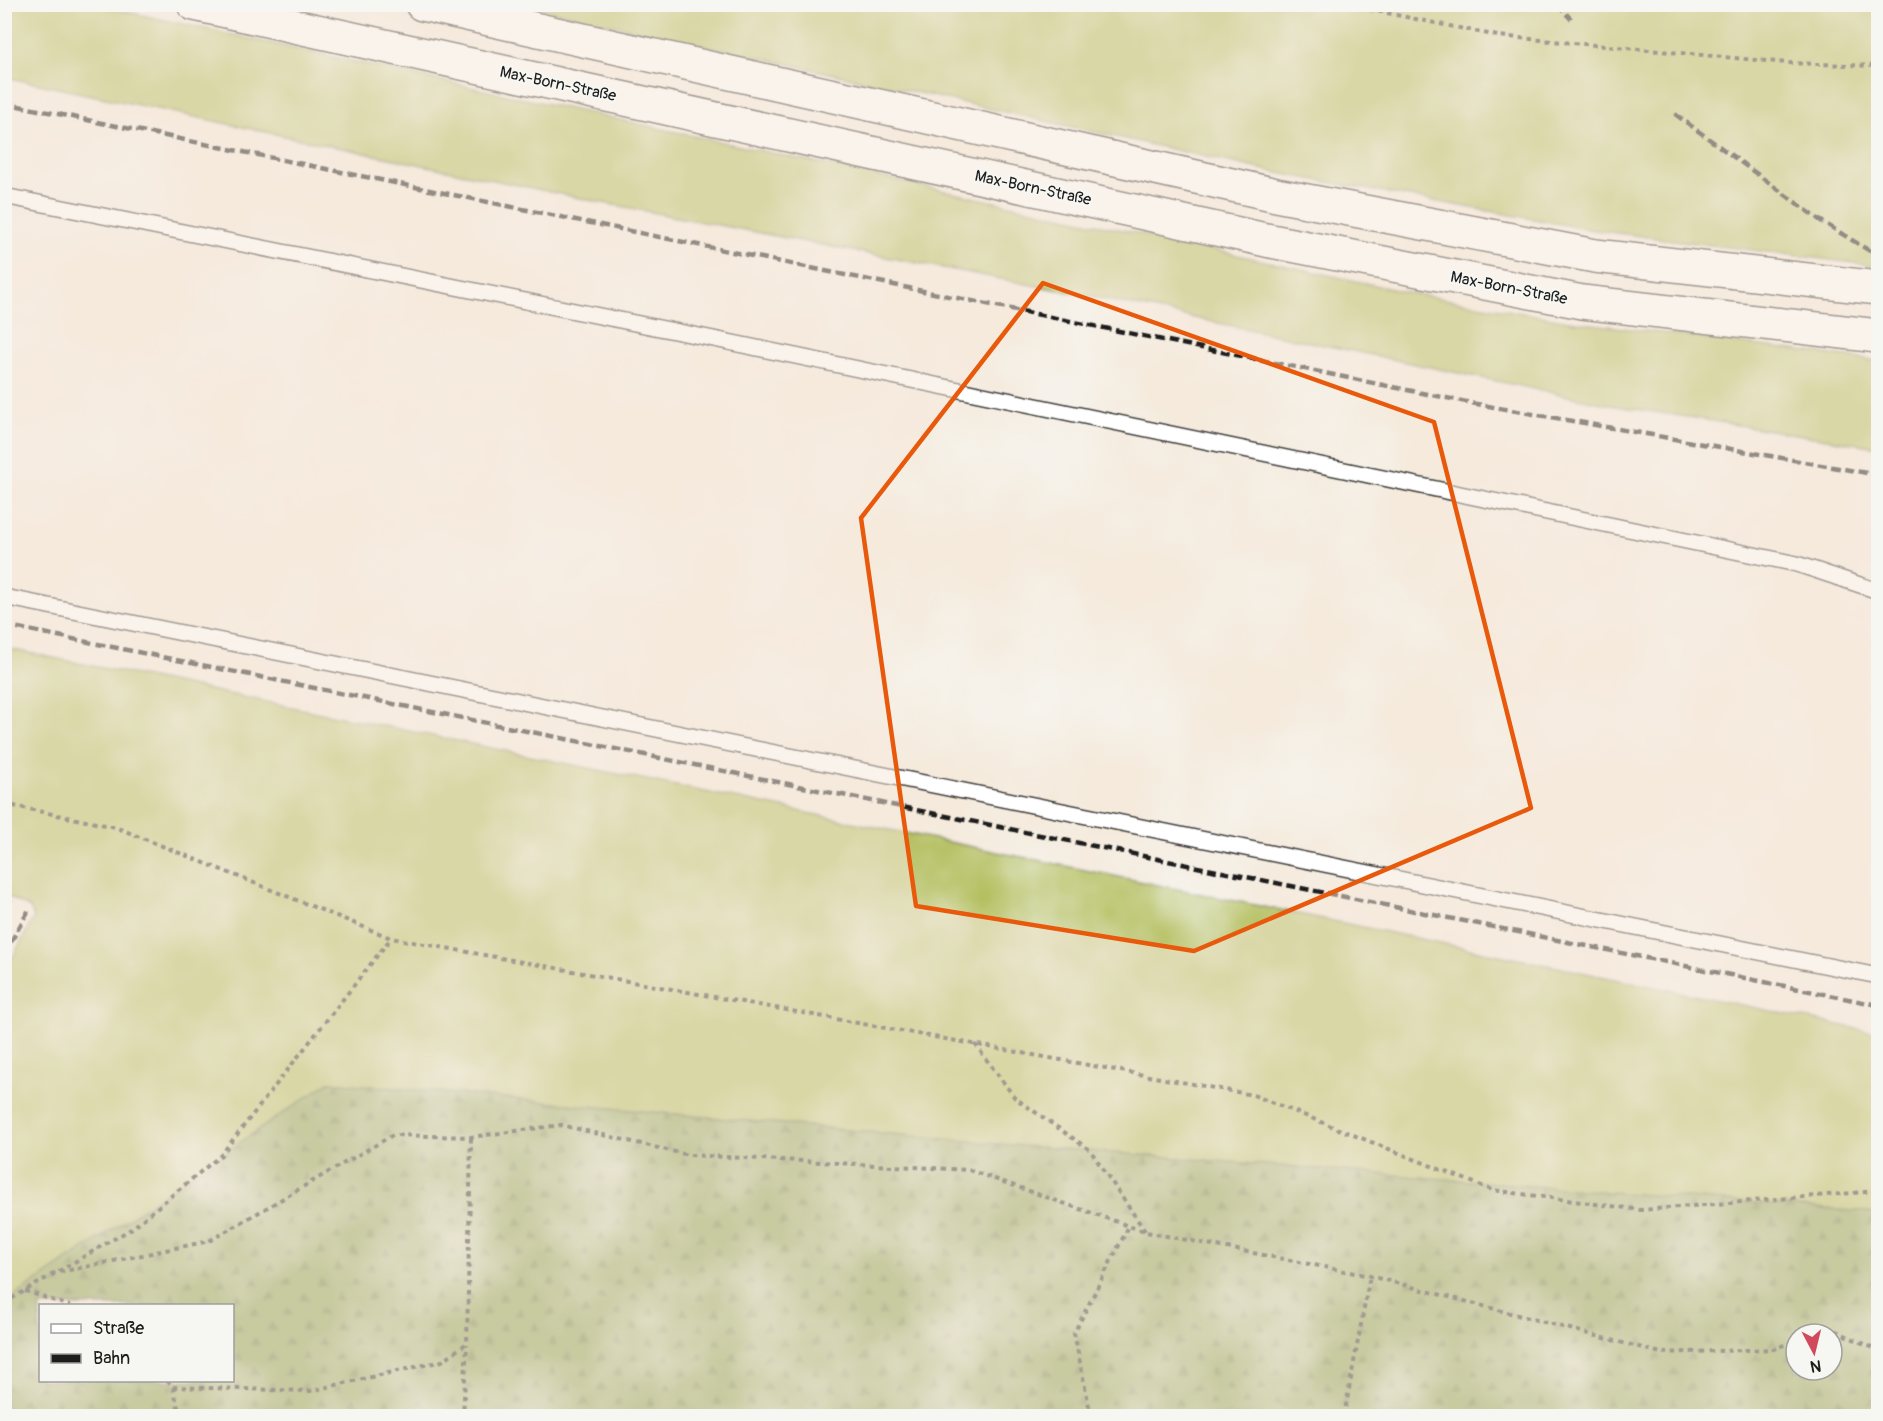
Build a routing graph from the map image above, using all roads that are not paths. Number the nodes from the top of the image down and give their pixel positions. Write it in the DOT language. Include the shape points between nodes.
graph roads {
  1 [pos="194,4"];
  2 [pos="422,4"];
  3 [pos="4,196"];
  4 [pos="1878,288"];
  5 [pos="1878,336"];
  6 [pos="1878,591"];
  7 [pos="4,597"];
  8 [pos="1878,976"];
  1 -- 5 [label="main road, Max-Born-Straße" via="1266,240 1570,300"];
  2 -- 4 [label="main road" via="1281,196 1594,256"];
  3 -- 6 [label="lane" via="1797,564"];
  7 -- 8 [label="lane"];
}
